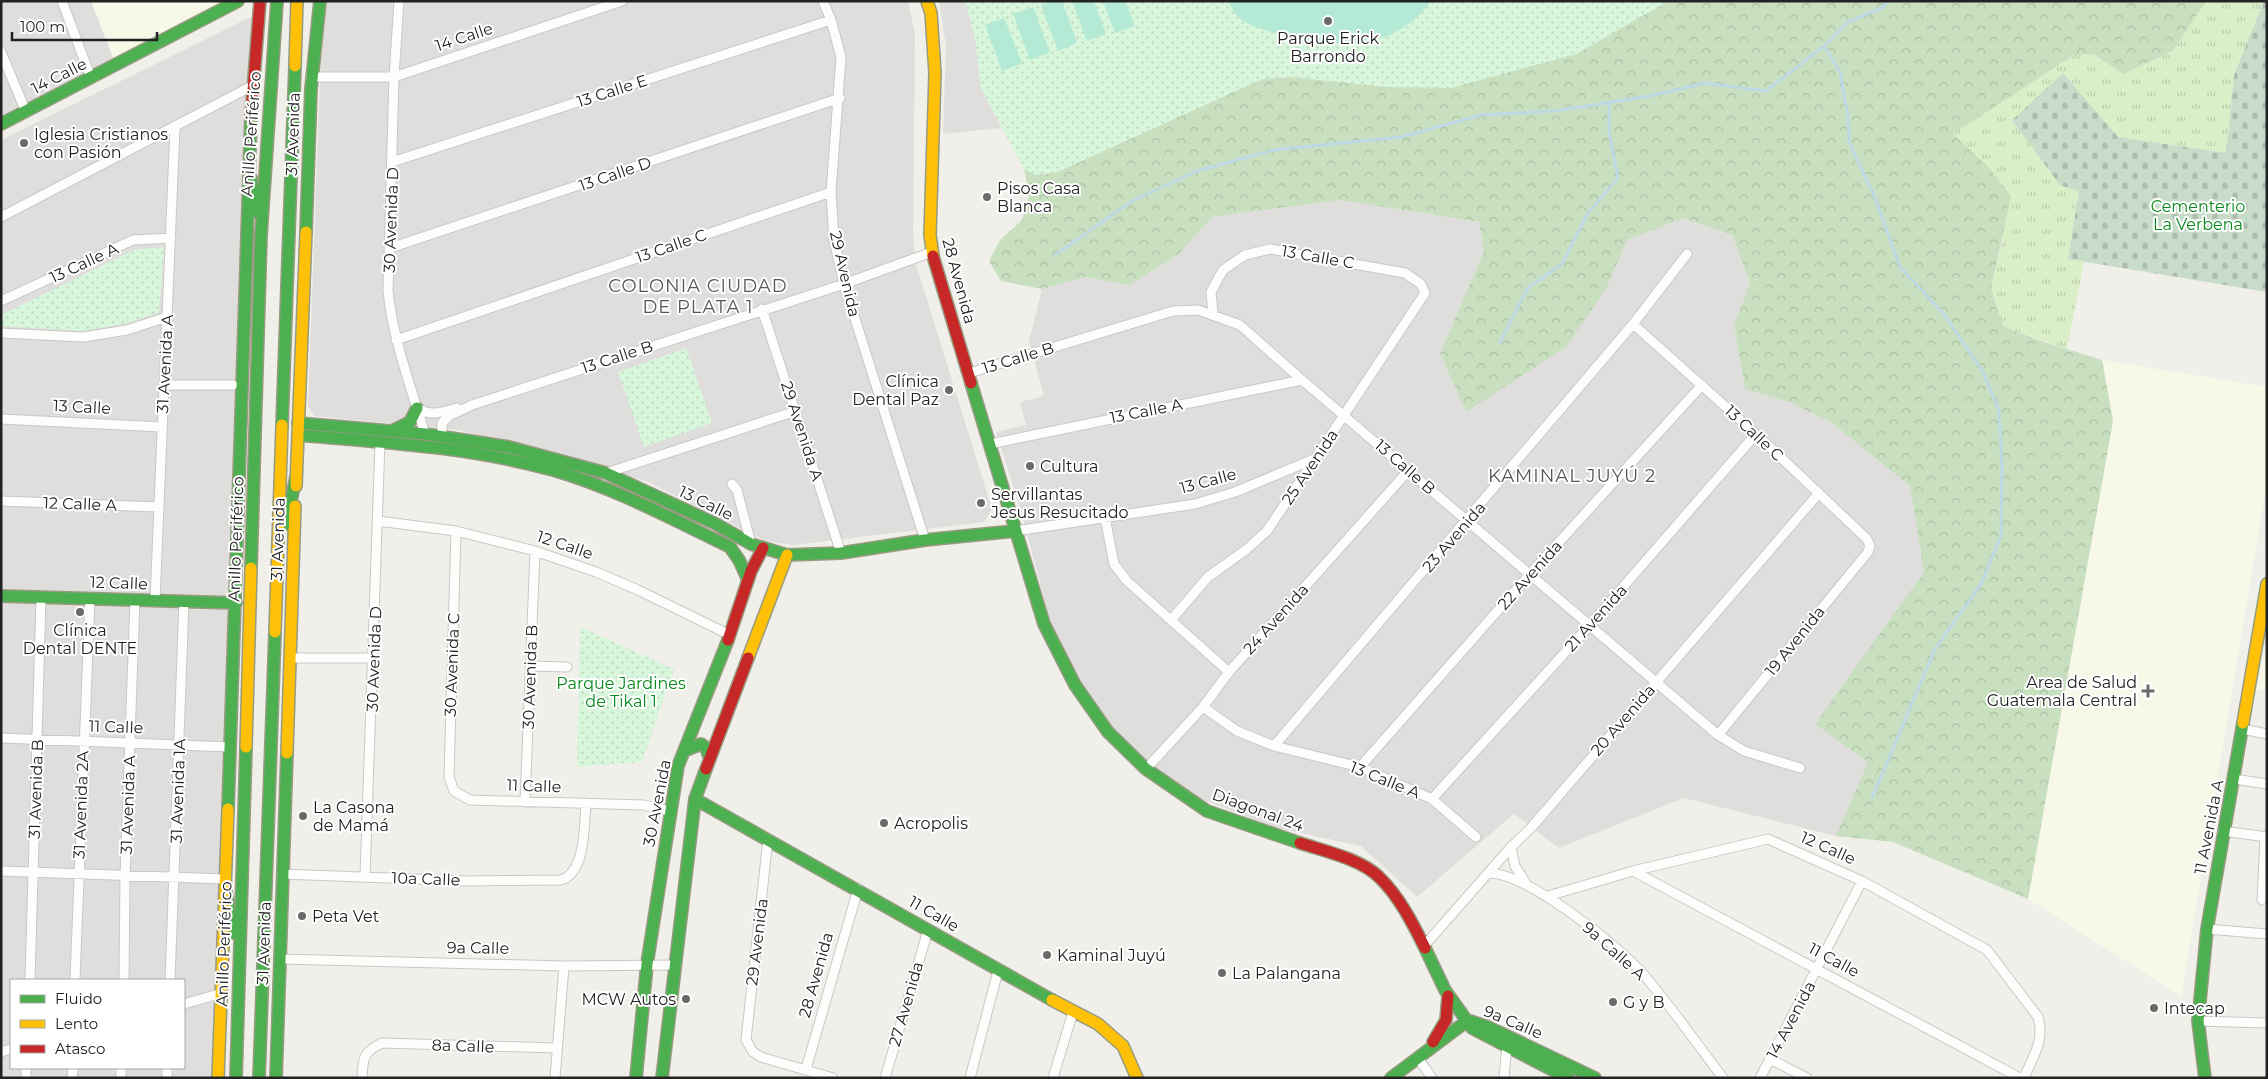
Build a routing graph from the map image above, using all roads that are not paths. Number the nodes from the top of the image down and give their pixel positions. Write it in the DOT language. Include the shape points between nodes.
graph roads {
  1 [pos="62,1"];
  2 [pos="238,1"];
  3 [pos="260,1"];
  4 [pos="277,1"];
  5 [pos="296,1"];
  6 [pos="320,1"];
  7 [pos="399,1"];
  8 [pos="622,1"];
  9 [pos="823,1"];
  10 [pos="927,1"];
  11 [pos="831,20"];
  12 [pos="1,52"];
  13 [pos="311,77"];
  14 [pos="394,77"];
  15 [pos="92,78"];
  16 [pos="252,86"];
  17 [pos="840,98"];
  18 [pos="26,112"];
  19 [pos="1,124"];
  20 [pos="176,127"];
  21 [pos="392,162"];
  22 [pos="251,178"];
  23 [pos="831,192"];
  24 [pos="1,217"];
  25 [pos="261,235"];
  26 [pos="171,238"];
  27 [pos="390,248"];
  28 [pos="932,252"];
  29 [pos="1687,254"];
  30 [pos="844,284"];
  31 [pos="1426,293"];
  32 [pos="1,301"];
  33 [pos="762,309"];
  34 [pos="1213,314"];
  35 [pos="167,317"];
  36 [pos="1634,324"];
  37 [pos="1,333"];
  38 [pos="396,340"];
  39 [pos="968,373"];
  40 [pos="1302,380"];
  41 [pos="164,385"];
  42 [pos="233,385"];
  43 [pos="1702,385"];
  44 [pos="472,404"];
  45 [pos="417,408"];
  46 [pos="796,411"];
  47 [pos="1346,415"];
  48 [pos="1,419"];
  49 [pos="162,427"];
  50 [pos="298,429"];
  51 [pos="390,431"];
  52 [pos="425,434"];
  53 [pos="1756,434"];
  54 [pos="442,437"];
  55 [pos="380,442"];
  56 [pos="990,444"];
  57 [pos="1314,459"];
  58 [pos="1409,470"];
  59 [pos="606,473"];
  60 [pos="296,477"];
  61 [pos="732,484"];
  62 [pos="1819,493"];
  63 [pos="1,501"];
  64 [pos="158,507"];
  65 [pos="1105,517"];
  66 [pos="378,521"];
  67 [pos="1468,521"];
  68 [pos="456,531"];
  69 [pos="727,531"];
  70 [pos="1015,531"];
  71 [pos="925,540"];
  72 [pos="751,544"];
  73 [pos="1870,546"];
  74 [pos="763,548"];
  75 [pos="535,551"];
  76 [pos="841,553"];
  77 [pos="787,555"];
  78 [pos="277,563"];
  79 [pos="1530,574"];
  80 [pos="749,576"];
  81 [pos="2267,584"];
  82 [pos="1,596"];
  83 [pos="41,598"];
  84 [pos="90,599"];
  85 [pos="135,600"];
  86 [pos="156,601"];
  87 [pos="184,601"];
  88 [pos="236,603"];
  89 [pos="1171,620"];
  90 [pos="1590,625"];
  91 [pos="730,635"];
  92 [pos="290,658"];
  93 [pos="374,658"];
  94 [pos="531,666"];
  95 [pos="567,668"];
  96 [pos="1229,672"];
  97 [pos="1656,682"];
  98 [pos="1203,707"];
  99 [pos="2242,729"];
  100 [pos="2267,734"];
  101 [pos="1718,736"];
  102 [pos="1,738"];
  103 [pos="38,740"];
  104 [pos="84,742"];
  105 [pos="130,743"];
  106 [pos="180,745"];
  107 [pos="1274,746"];
  108 [pos="230,747"];
  109 [pos="684,751"];
  110 [pos="710,756"];
  111 [pos="1360,767"];
  112 [pos="1800,768"];
  113 [pos="1146,769"];
  114 [pos="2234,779"];
  115 [pos="2267,784"];
  116 [pos="458,795"];
  117 [pos="695,799"];
  118 [pos="1432,799"];
  119 [pos="525,802"];
  120 [pos="586,803"];
  121 [pos="669,812"];
  122 [pos="2223,831"];
  123 [pos="1476,837"];
  124 [pos="2266,837"];
  125 [pos="768,839"];
  126 [pos="1511,847"];
  127 [pos="1,871"];
  128 [pos="1633,871"];
  129 [pos="33,872"];
  130 [pos="78,874"];
  131 [pos="282,874"];
  132 [pos="1488,874"];
  133 [pos="125,876"];
  134 [pos="174,877"];
  135 [pos="366,877"];
  136 [pos="225,879"];
  137 [pos="1862,881"];
  138 [pos="1529,887"];
  139 [pos="858,889"];
  140 [pos="226,891"];
  141 [pos="1548,896"];
  142 [pos="2262,900"];
  143 [pos="2207,929"];
  144 [pos="928,930"];
  145 [pos="2267,934"];
  146 [pos="1424,946"];
  147 [pos="280,959"];
  148 [pos="647,964"];
  149 [pos="676,965"];
  150 [pos="564,966"];
  151 [pos="1817,970"];
  152 [pos="239,971"];
  153 [pos="998,971"];
  154 [pos="30,979"];
  155 [pos="75,979"];
  156 [pos="124,979"];
  157 [pos="170,979"];
  158 [pos="222,993"];
  159 [pos="1448,996"];
  160 [pos="185,1004"];
  161 [pos="1073,1012"];
  162 [pos="1468,1021"];
  163 [pos="2198,1021"];
  164 [pos="2267,1023"];
  165 [pos="1507,1045"];
  166 [pos="557,1048"];
  167 [pos="1421,1055"];
  168 [pos="1770,1059"];
  169 [pos="806,1069"];
  170 [pos="218,1078"];
  171 [pos="236,1078"];
  172 [pos="259,1078"];
  173 [pos="276,1078"];
  174 [pos="362,1078"];
  175 [pos="555,1078"];
  176 [pos="636,1078"];
  177 [pos="662,1078"];
  178 [pos="833,1078"];
  179 [pos="885,1078"];
  180 [pos="970,1078"];
  181 [pos="1053,1078"];
  182 [pos="1137,1078"];
  183 [pos="1391,1078"];
  184 [pos="1432,1078"];
  185 [pos="1504,1078"];
  186 [pos="1568,1078"];
  187 [pos="1595,1078"];
  188 [pos="1723,1078"];
  189 [pos="1760,1078"];
  190 [pos="1807,1078"];
  191 [pos="2022,1078"];
  192 [pos="2205,1078"];
  1 -- 15 [label="street"];
  2 -- 15 [label="main road, 14 Calle"];
  3 -- 16 [label="main road"];
  4 -- 25 [label="main road, Anillo Periférico"];
  5 -- 78 [label="main road"];
  6 -- 13 [label="main road, 31 Avenida"];
  7 -- 14 [label="street, 30 Avenida D"];
  8 -- 14 [label="street, 14 Calle"];
  9 -- 11 [label="street, 29 Avenida"];
  10 -- 28 [label="main road, 28 Avenida" via="931,13 935,73"];
  11 -- 17 [label="street, 29 Avenida" via="841,57"];
  11 -- 21 [label="street, 13 Calle E"];
  12 -- 18 [label="street"];
  13 -- 14 [label="street, 14 Calle"];
  13 -- 50 [label="main road, 31 Avenida"];
  14 -- 21 [label="street, 30 Avenida D"];
  15 -- 18 [label="main road, 14 Calle"];
  16 -- 20 [label="street"];
  16 -- 22 [label="main road"];
  17 -- 23 [label="street, 29 Avenida"];
  17 -- 27 [label="street, 13 Calle D"];
  18 -- 19 [label="main road, 14 Calle"];
  20 -- 24 [label="street"];
  20 -- 26 [label="street, 31 Avenida A"];
  21 -- 27 [label="street, 30 Avenida D"];
  22 -- 25 [label="main road"];
  22 -- 88 [label="main road"];
  23 -- 30 [label="street, 29 Avenida" via="834,240"];
  23 -- 38 [label="street, 13 Calle C"];
  25 -- 152 [label="main road, Anillo Periférico"];
  26 -- 32 [label="street, 13 Calle A" via="134,240"];
  26 -- 35 [label="street, 31 Avenida A"];
  27 -- 38 [label="street, 30 Avenida D" via="388,291"];
  28 -- 30 [label="street, 13 Calle B"];
  28 -- 39 [label="main road, 28 Avenida"];
  29 -- 36 [label="street, 23 Avenida"];
  30 -- 33 [label="street, 13 Calle B"];
  30 -- 71 [label="street, 29 Avenida"];
  31 -- 34 [label="street, 13 Calle C" via="1422,284 1406,273 1270,249 1245,255 1223,270 1211,292"];
  31 -- 47 [label="street, 25 Avenida"];
  33 -- 44 [label="street, 13 Calle B"];
  33 -- 46 [label="street, 29 Avenida A"];
  34 -- 39 [label="street, 13 Calle B" via="1198,310 1173,311"];
  34 -- 40 [label="street, 13 Calle B" via="1240,325"];
  35 -- 37 [label="street" via="127,330 83,337"];
  35 -- 41 [label="street, 31 Avenida A"];
  36 -- 43 [label="street, 13 Calle C"];
  36 -- 67 [label="street, 23 Avenida"];
  38 -- 45 [label="street, 30 Avenida D"];
  39 -- 56 [label="main road, 28 Avenida"];
  40 -- 47 [label="street, 13 Calle B"];
  40 -- 56 [label="street, 13 Calle A"];
  41 -- 42 [label="street"];
  41 -- 49 [label="street, 31 Avenida A"];
  43 -- 53 [label="street, 13 Calle C"];
  43 -- 79 [label="street, 22 Avenida"];
  44 -- 45 [label="street, 13 Calle B" via="431,414"];
  44 -- 54 [label="street, 13 Calle B" via="442,423"];
  45 -- 51 [label="main road" via="408,426"];
  45 -- 52 [label="street, 30 Avenida D"];
  46 -- 59 [label="street"];
  46 -- 76 [label="street, 29 Avenida A"];
  47 -- 57 [label="street, 25 Avenida"];
  47 -- 58 [label="street, 13 Calle B"];
  48 -- 49 [label="street, 13 Calle"];
  49 -- 64 [label="street, 31 Avenida A"];
  50 -- 51 [label="main road, 13 Calle"];
  50 -- 55 [label="main road, 13 Calle"];
  50 -- 60 [label="main road, 31 Avenida"];
  51 -- 52 [label="main road, 13 Calle"];
  52 -- 54 [label="main road, 13 Calle"];
  53 -- 62 [label="street, 13 Calle C"];
  53 -- 90 [label="street, 21 Avenida"];
  54 -- 59 [label="main road, 13 Calle" via="509,447"];
  55 -- 66 [label="street, 30 Avenida D"];
  55 -- 80 [label="main road, 13 Calle" via="464,452 553,470 636,500 730,547"];
  56 -- 70 [label="main road, 28 Avenida"];
  57 -- 65 [label="street, 13 Calle" via="1235,492 1195,504"];
  57 -- 89 [label="street, 25 Avenida" via="1267,531 1208,577"];
  58 -- 67 [label="street, 13 Calle B"];
  58 -- 96 [label="street, 24 Avenida"];
  59 -- 69 [label="main road, 13 Calle"];
  60 -- 78 [label="main road"];
  60 -- 92 [label="main road, 31 Avenida"];
  61 -- 72 [label="street" via="737,490"];
  62 -- 73 [label="street, 13 Calle C" via="1868,539"];
  62 -- 97 [label="street, 20 Avenida"];
  63 -- 64 [label="street, 12 Calle A"];
  64 -- 86 [label="street, 31 Avenida A"];
  65 -- 70 [label="street, 13 Calle"];
  65 -- 89 [label="street" via="1114,564 1127,581"];
  66 -- 68 [label="street, 12 Calle"];
  66 -- 93 [label="street, 30 Avenida D"];
  67 -- 79 [label="street, 13 Calle B"];
  67 -- 107 [label="street, 23 Avenida"];
  68 -- 75 [label="street, 12 Calle"];
  68 -- 116 [label="street, 30 Avenida C" via="449,777"];
  69 -- 72 [label="main road, 13 Calle"];
  69 -- 80 [label="main road" via="749,561"];
  70 -- 71 [label="main road, 13 Calle"];
  70 -- 113 [label="main road, Diagonal 24" via="1044,624 1075,685 1108,732"];
  71 -- 76 [label="main road, 13 Calle"];
  72 -- 74 [label="main road, 13 Calle"];
  73 -- 101 [label="street, 19 Avenida"];
  74 -- 77 [label="main road, 13 Calle"];
  74 -- 80 [label="main road, 30 Avenida"];
  75 -- 91 [label="street, 12 Calle" via="638,590"];
  75 -- 94 [label="street, 30 Avenida B"];
  76 -- 77 [label="main road, 13 Calle"];
  77 -- 110 [label="main road"];
  78 -- 172 [label="main road"];
  79 -- 90 [label="street, 13 Calle B"];
  79 -- 111 [label="street, 22 Avenida"];
  80 -- 91 [label="main road, 30 Avenida"];
  81 -- 99 [label="main road, 11 Avenida A"];
  82 -- 83 [label="main road, 12 Calle"];
  83 -- 84 [label="main road, 12 Calle"];
  83 -- 103 [label="street, 31 Avenida B"];
  84 -- 85 [label="main road, 12 Calle"];
  84 -- 104 [label="street, 31 Avenida 2A"];
  85 -- 86 [label="main road, 12 Calle"];
  85 -- 105 [label="street, 31 Avenida A"];
  86 -- 87 [label="main road, 12 Calle"];
  87 -- 88 [label="main road, 12 Calle"];
  87 -- 106 [label="street, 31 Avenida 1A"];
  88 -- 108 [label="main road"];
  89 -- 96 [label="street"];
  90 -- 97 [label="street, 13 Calle B"];
  90 -- 118 [label="street, 21 Avenida"];
  91 -- 109 [label="main road, 30 Avenida"];
  92 -- 93 [label="street"];
  92 -- 131 [label="main road, 31 Avenida"];
  93 -- 135 [label="street, 30 Avenida D"];
  94 -- 95 [label="street"];
  94 -- 119 [label="street, 30 Avenida B"];
  96 -- 98 [label="street, 24 Avenida"];
  97 -- 101 [label="street, 13 Calle B"];
  97 -- 126 [label="street, 20 Avenida"];
  98 -- 107 [label="street, 13 Calle A" via="1237,731"];
  98 -- 113 [label="street, 24 Avenida"];
  99 -- 100 [label="street"];
  99 -- 114 [label="main road, 11 Avenida A"];
  101 -- 112 [label="street, 13 Calle B" via="1744,751"];
  102 -- 103 [label="street, 11 Calle"];
  103 -- 104 [label="street, 11 Calle"];
  103 -- 129 [label="street, 31 Avenida B"];
  104 -- 105 [label="street, 11 Calle"];
  104 -- 130 [label="street, 31 Avenida 2A"];
  105 -- 106 [label="street, 11 Calle"];
  105 -- 133 [label="street, 31 Avenida A"];
  106 -- 108 [label="street, 11 Calle"];
  106 -- 134 [label="street, 31 Avenida 1A"];
  107 -- 111 [label="street, 13 Calle A"];
  108 -- 136 [label="main road"];
  109 -- 110 [label="main road" via="701,744"];
  109 -- 121 [label="main road, 30 Avenida"];
  110 -- 117 [label="main road"];
  111 -- 118 [label="street, 13 Calle A"];
  113 -- 146 [label="main road, Diagonal 24" via="1207,811 1352,861 1378,876 1405,911"];
  114 -- 115 [label="street"];
  114 -- 122 [label="main road, 11 Avenida A"];
  116 -- 119 [label="street, 11 Calle" via="470,800"];
  117 -- 125 [label="main road, 11 Calle"];
  117 -- 149 [label="main road"];
  118 -- 123 [label="street, 13 Calle A"];
  119 -- 120 [label="street, 11 Calle"];
  120 -- 121 [label="street, 11 Calle" via="644,805"];
  120 -- 135 [label="street, 10a Calle" via="579,862 569,876 561,880"];
  121 -- 148 [label="main road, 30 Avenida"];
  122 -- 124 [label="street"];
  122 -- 143 [label="main road, 11 Avenida A"];
  124 -- 142 [label="street"];
  125 -- 139 [label="main road, 11 Calle"];
  125 -- 169 [label="street, 29 Avenida" via="746,1032 748,1046 761,1057"];
  126 -- 132 [label="street, 20 Avenida"];
  126 -- 138 [label="street" via="1519,874"];
  127 -- 129 [label="street"];
  128 -- 137 [label="street, 12 Calle" via="1768,839"];
  128 -- 141 [label="street, 12 Calle"];
  128 -- 151 [label="street, 11 Calle"];
  129 -- 130 [label="street"];
  129 -- 154 [label="street, 31 Avenida B"];
  130 -- 133 [label="street"];
  130 -- 155 [label="street, 31 Avenida 2A"];
  131 -- 135 [label="street, 10a Calle"];
  131 -- 147 [label="main road, 31 Avenida"];
  132 -- 138 [label="street, 9a Calle A" via="1505,875"];
  132 -- 146 [label="street, 20 Avenida"];
  133 -- 134 [label="street"];
  133 -- 156 [label="street, 31 Avenida A"];
  134 -- 136 [label="street"];
  134 -- 157 [label="street, 31 Avenida 1A"];
  136 -- 140 [label="main road"];
  137 -- 151 [label="street, 14 Avenida"];
  137 -- 191 [label="street, 12 Calle" via="1987,950 2038,1017 2042,1031"];
  138 -- 141 [label="street, 9a Calle A"];
  139 -- 144 [label="main road, 11 Calle"];
  139 -- 169 [label="street, 28 Avenida"];
  140 -- 152 [label="main road"];
  140 -- 158 [label="main road"];
  141 -- 188 [label="street, 9a Calle A" via="1643,974"];
  143 -- 145 [label="street"];
  143 -- 163 [label="main road, 11 Avenida A"];
  144 -- 153 [label="main road, 11 Calle"];
  144 -- 179 [label="street, 27 Avenida"];
  146 -- 159 [label="main road, Diagonal 24"];
  147 -- 150 [label="street, 9a Calle"];
  147 -- 173 [label="main road, 31 Avenida"];
  148 -- 149 [label="street, 9a Calle"];
  148 -- 150 [label="street, 9a Calle"];
  148 -- 176 [label="main road, 30 Avenida"];
  149 -- 177 [label="main road"];
  150 -- 166 [label="street"];
  151 -- 168 [label="street, 14 Avenida"];
  151 -- 191 [label="street, 11 Calle"];
  152 -- 171 [label="main road, Anillo Periférico"];
  153 -- 161 [label="main road, 11 Calle"];
  153 -- 180 [label="street"];
  158 -- 160 [label="street"];
  158 -- 170 [label="main road"];
  159 -- 162 [label="main road, Diagonal 24"];
  159 -- 167 [label="main road" via="1448,1017 1441,1032"];
  161 -- 181 [label="street"];
  161 -- 182 [label="main road, 11 Calle" via="1098,1024 1123,1046"];
  162 -- 165 [label="main road, 9a Calle" via="1472,1028"];
  162 -- 167 [label="main road"];
  162 -- 187 [label="main road, 9a Calle" via="1488,1026"];
  163 -- 164 [label="street"];
  163 -- 192 [label="main road, 11 Avenida A"];
  165 -- 185 [label="street"];
  165 -- 186 [label="main road, 9a Calle"];
  166 -- 174 [label="street, 8a Calle" via="382,1044 370,1048 363,1060"];
  166 -- 175 [label="street"];
  167 -- 183 [label="main road"];
  167 -- 184 [label="street"];
  168 -- 189 [label="street, 14 Avenida"];
  168 -- 190 [label="street"];
  169 -- 178 [label="street"];
}
